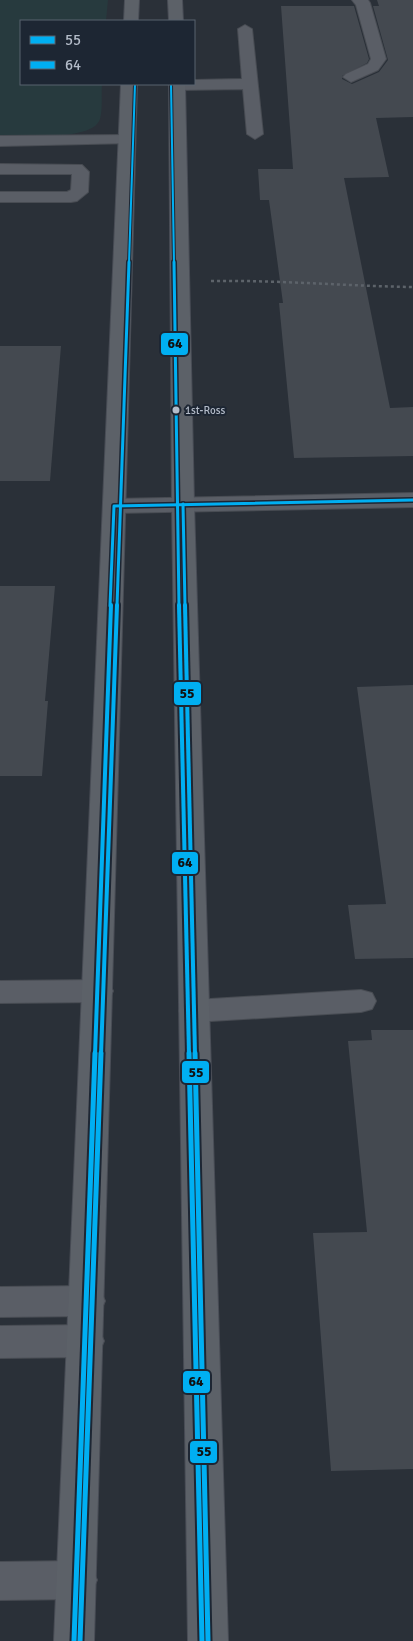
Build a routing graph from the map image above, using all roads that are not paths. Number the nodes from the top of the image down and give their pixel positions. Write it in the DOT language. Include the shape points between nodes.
graph roads {
  1 [pos="132,0"];
  2 [pos="175,0"];
  3 [pos="359,0"];
  4 [pos="131,20"];
  5 [pos="176,20"];
  6 [pos="245,30"];
  7 [pos="351,77"];
  8 [pos="250,84"];
  9 [pos="129,85"];
  10 [pos="177,85"];
  11 [pos="195,85"];
  12 [pos="255,134"];
  13 [pos="126,140"];
  14 [pos="0,141"];
  15 [pos="0,169"];
  16 [pos="0,197"];
  17 [pos="413,500"];
  18 [pos="183,504"];
  19 [pos="114,506"];
  20 [pos="98,991"];
  21 [pos="0,992"];
  22 [pos="361,1001"];
  23 [pos="194,1011"];
  24 [pos="87,1301"];
  25 [pos="0,1302"];
  26 [pos="86,1341"];
  27 [pos="0,1342"];
  28 [pos="76,1580"];
  29 [pos="0,1581"];
  30 [pos="74,1641"];
  31 [pos="208,1641"];
  1 -- 4 [label="main road"];
  2 -- 5 [label="main road"];
  3 -- 7 [label="street" via="363,3 379,58 373,67"];
  6 -- 8 [label="street"];
  8 -- 11 [label="street"];
  8 -- 12 [label="street"];
  9 -- 13 [label="main road"];
  10 -- 18 [label="main road"];
  13 -- 14 [label="street"];
  13 -- 19 [label="main road"];
  15 -- 16 [label="street" via="76,169 81,172 79,192 71,197"];
  17 -- 18 [label="street"];
  18 -- 19 [label="street"];
  18 -- 23 [label="main road"];
  19 -- 20 [label="main road"];
  20 -- 21 [label="street"];
  20 -- 24 [label="main road"];
  22 -- 23 [label="street"];
  23 -- 31 [label="main road"];
  24 -- 25 [label="street"];
  24 -- 26 [label="main road"];
  26 -- 27 [label="street"];
  26 -- 28 [label="main road"];
  28 -- 29 [label="street"];
  28 -- 30 [label="main road"];
}
